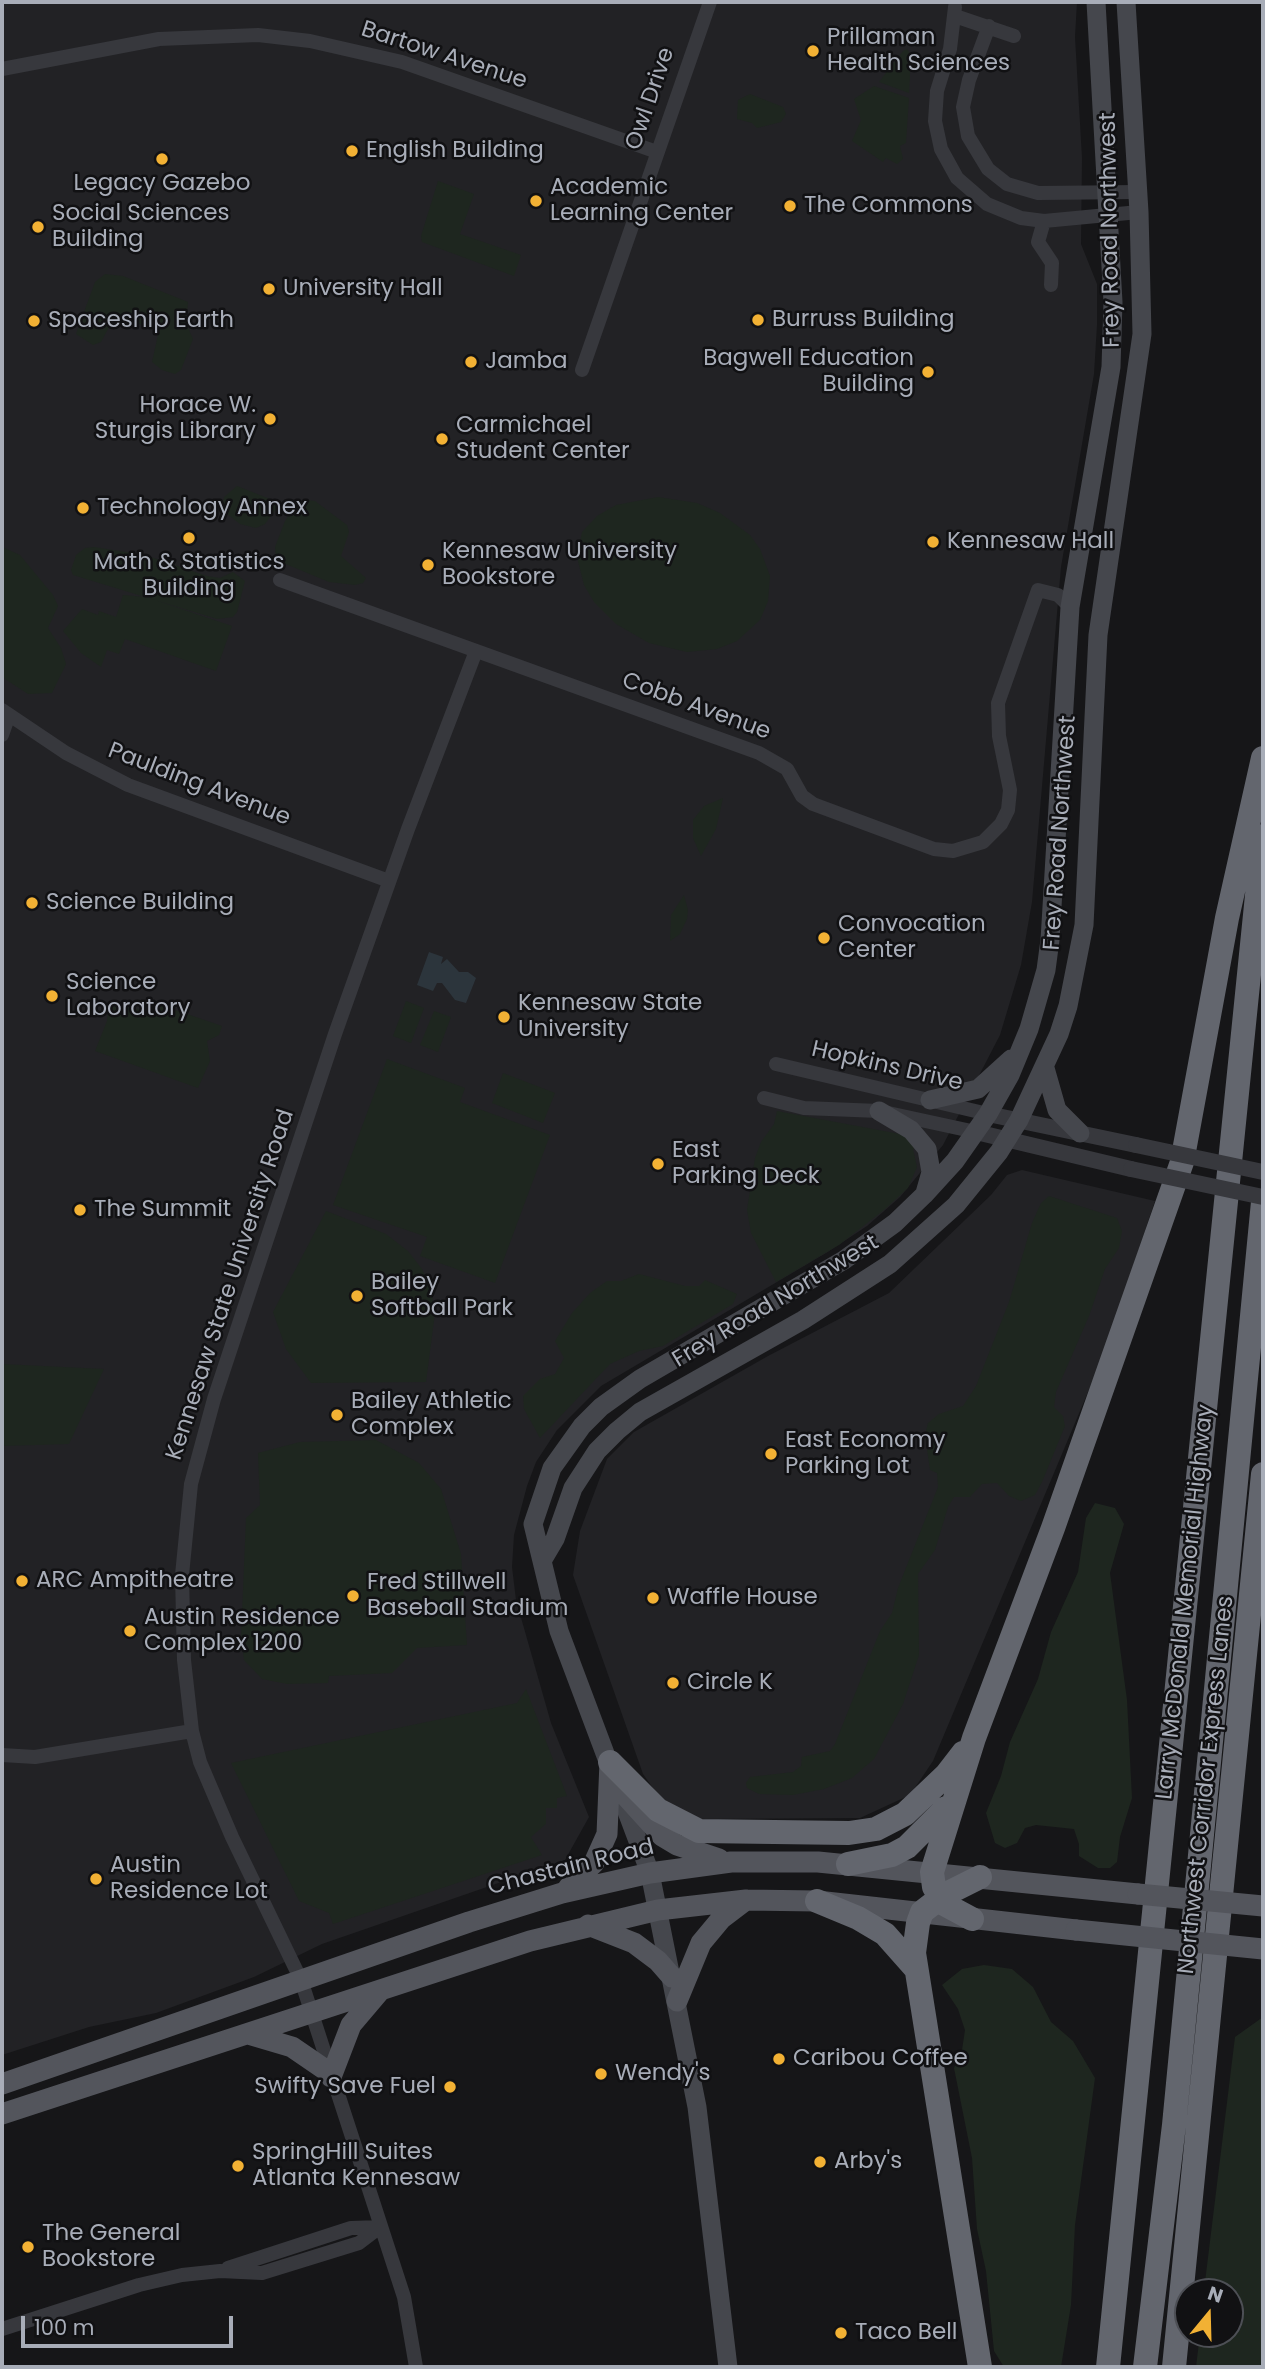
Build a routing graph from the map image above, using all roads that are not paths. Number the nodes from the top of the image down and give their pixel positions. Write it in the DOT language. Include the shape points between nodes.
graph roads {
  1 [pos="710,2"];
  2 [pos="1096,2"];
  3 [pos="1126,2"];
  4 [pos="989,26"];
  5 [pos="1014,36"];
  6 [pos="3,68"];
  7 [pos="657,152"];
  8 [pos="1137,192"];
  9 [pos="1108,203"];
  10 [pos="1139,212"];
  11 [pos="1044,221"];
  12 [pos="1051,285"];
  13 [pos="582,370"];
  14 [pos="280,580"];
  15 [pos="1070,607"];
  16 [pos="476,651"];
  17 [pos="5,713"];
  18 [pos="2,735"];
  19 [pos="1263,758"];
  20 [pos="1263,836"];
  21 [pos="389,881"];
  22 [pos="1023,1045"];
  23 [pos="776,1064"];
  24 [pos="1045,1068"];
  25 [pos="764,1098"];
  26 [pos="930,1100"];
  27 [pos="880,1111"];
  28 [pos="988,1114"];
  29 [pos="1019,1120"];
  30 [pos="976,1132"];
  31 [pos="1088,1134"];
  32 [pos="1006,1141"];
  33 [pos="1263,1172"];
  34 [pos="924,1195"];
  35 [pos="1263,1199"];
  36 [pos="1263,1474"];
  37 [pos="542,1561"];
  38 [pos="192,1731"];
  39 [pos="974,1738"];
  40 [pos="2,1755"];
  41 [pos="610,1762"];
  42 [pos="623,1793"];
  43 [pos="953,1799"];
  44 [pos="731,1862"];
  45 [pos="848,1864"];
  46 [pos="932,1872"];
  47 [pos="650,1873"];
  48 [pos="980,1877"];
  49 [pos="562,1893"];
  50 [pos="746,1900"];
  51 [pos="817,1901"];
  52 [pos="931,1905"];
  53 [pos="1263,1906"];
  54 [pos="658,1910"];
  55 [pos="972,1919"];
  56 [pos="588,1925"];
  57 [pos="1263,1949"];
  58 [pos="916,1969"];
  59 [pos="672,1977"];
  60 [pos="301,1980"];
  61 [pos="382,1990"];
  62 [pos="677,2001"];
  63 [pos="311,2012"];
  64 [pos="248,2034"];
  65 [pos="331,2075"];
  66 [pos="2,2084"];
  67 [pos="2,2114"];
  68 [pos="380,2227"];
  69 [pos="2,2329"];
  70 [pos="416,2367"];
  71 [pos="728,2367"];
  72 [pos="979,2367"];
  73 [pos="1108,2367"];
  74 [pos="1145,2367"];
  75 [pos="1174,2367"];
  1 -- 7 [label="street, Owl Drive"];
  2 -- 9 [label="main road, Frey Road Northwest"];
  3 -- 8 [label="main road, Frey Road Northwest"];
  4 -- 5 [label="street"];
  4 -- 9 [label="street" via="963,107 968,136 982,162 1000,180 1027,191"];
  4 -- 11 [label="street" via="955,12 935,104 936,134 957,178 987,204 1021,218"];
  6 -- 7 [label="street, Bartow Avenue" via="159,39 258,35 298,40 402,62"];
  7 -- 13 [label="street, Owl Drive"];
  8 -- 9 [label="street"];
  8 -- 10 [label="main road, Frey Road Northwest"];
  9 -- 10 [label="street"];
  9 -- 11 [label="street"];
  9 -- 15 [label="main road, Frey Road Northwest" via="1111,367"];
  10 -- 24 [label="main road, Frey Road Northwest" via="1142,334 1098,635 1084,925 1068,1006"];
  11 -- 12 [label="street" via="1038,242 1052,263"];
  14 -- 16 [label="street, Cobb Avenue"];
  15 -- 16 [label="street, Cobb Avenue" via="1058,595 1038,590 998,703 999,736 1010,790 1008,810 990,837 962,850 934,849 813,804 802,796 787,769 770,757"];
  15 -- 22 [label="main road, Frey Road Northwest" via="1052,928 1046,970"];
  16 -- 21 [label="street, Kennesaw State University Road"];
  17 -- 18 [label="street"];
  17 -- 21 [label="street, Paulding Avenue" via="66,753 128,785"];
  19 -- 39 [label="highway" via="1227,918 1182,1162"];
  20 -- 73 [label="highway, Larry McDonald Memorial Highway"];
  21 -- 38 [label="street, Kennesaw State University Road" via="197,1458 182,1575"];
  22 -- 26 [label="main road" via="978,1089"];
  22 -- 28 [label="main road, Frey Road Northwest"];
  23 -- 26 [label="street, Hopkins Drive"];
  24 -- 29 [label="main road, Frey Road Northwest"];
  24 -- 31 [label="main road" via="1058,1110"];
  25 -- 27 [label="street, Hopkins Drive" via="831,1111"];
  26 -- 28 [label="street, Hopkins Drive"];
  27 -- 30 [label="street, Hopkins Drive"];
  27 -- 34 [label="main road" via="911,1130 927,1149 931,1172"];
  28 -- 29 [label="street"];
  28 -- 30 [label="main road, Frey Road Northwest"];
  29 -- 31 [label="street"];
  29 -- 32 [label="main road, Frey Road Northwest"];
  30 -- 32 [label="street"];
  30 -- 34 [label="main road, Frey Road Northwest"];
  31 -- 33 [label="street, bridge"];
  32 -- 35 [label="street, bridge"];
  32 -- 37 [label="main road, Frey Road Northwest" via="956,1205 890,1264 803,1320 640,1412 617,1431 597,1451 573,1488"];
  34 -- 37 [label="main road, Frey Road Northwest" via="864,1247 640,1379 591,1416 559,1456 542,1491 533,1524"];
  35 -- 74 [label="highway, Northwest Corridor Express Lanes" via="1174,2125"];
  36 -- 75 [label="highway"];
  37 -- 41 [label="main road, Frey Road Northwest" via="556,1621"];
  38 -- 40 [label="street" via="35,1757"];
  38 -- 60 [label="street, Kennesaw State University Road" via="211,1792"];
  39 -- 41 [label="highway" via="946,1775 905,1814 876,1829 849,1833 699,1830 658,1810"];
  39 -- 43 [label="highway"];
  41 -- 42 [label="main road, Frey Road Northwest"];
  41 -- 49 [label="main road" via="610,1814 604,1846 587,1871"];
  42 -- 44 [label="main road" via="662,1836 696,1853"];
  42 -- 47 [label="main road, Frey Road Northwest"];
  43 -- 45 [label="highway" via="907,1847 892,1855"];
  43 -- 46 [label="highway"];
  44 -- 45 [label="main road, Chastain Road"];
  44 -- 47 [label="main road, Chastain Road"];
  45 -- 46 [label="main road, Chastain Road"];
  46 -- 48 [label="main road, Chastain Road"];
  46 -- 52 [label="highway"];
  47 -- 49 [label="main road, Chastain Road"];
  47 -- 54 [label="main road, Frey Road Northwest"];
  48 -- 52 [label="highway"];
  48 -- 53 [label="main road, Chastain Road, bridge"];
  49 -- 60 [label="main road, Chastain Road"];
  50 -- 51 [label="main road"];
  50 -- 54 [label="main road"];
  50 -- 62 [label="main road" via="721,1919 701,1943"];
  51 -- 52 [label="main road"];
  51 -- 58 [label="highway" via="885,1934"];
  52 -- 55 [label="highway"];
  52 -- 58 [label="highway" via="915,1936"];
  54 -- 56 [label="main road"];
  54 -- 59 [label="main road, Frey Road Northwest"];
  55 -- 57 [label="main road, bridge"];
  56 -- 59 [label="main road" via="634,1943"];
  56 -- 61 [label="main road"];
  58 -- 72 [label="highway"];
  59 -- 62 [label="main road, Frey Road Northwest"];
  60 -- 63 [label="street, Kennesaw State University Road"];
  60 -- 66 [label="main road, Chastain Road"];
  61 -- 63 [label="main road"];
  61 -- 65 [label="main road" via="351,2025"];
  62 -- 71 [label="main road, Frey Road Northwest" via="698,2118"];
  63 -- 64 [label="main road"];
  63 -- 65 [label="street, Kennesaw State University Road"];
  64 -- 65 [label="main road" via="292,2047"];
  64 -- 67 [label="main road"];
  65 -- 68 [label="street, Kennesaw State University Road"];
  68 -- 69 [label="street" via="351,2228 220,2271 139,2285"];
  68 -- 70 [label="street, Kennesaw State University Road" via="408,2314"];
}
